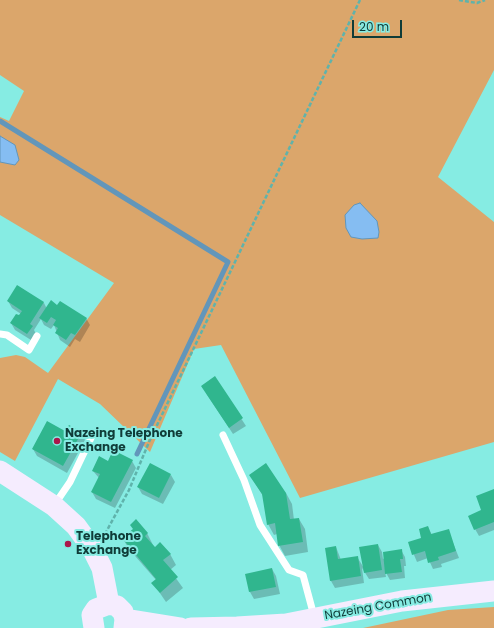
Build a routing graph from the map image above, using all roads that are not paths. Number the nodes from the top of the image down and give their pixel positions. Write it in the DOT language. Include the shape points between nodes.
graph roads {
  1 [pos="0,334"];
  2 [pos="37,336"];
  3 [pos="223,435"];
  4 [pos="92,436"];
  5 [pos="0,471"];
  6 [pos="54,506"];
  7 [pos="494,591"];
  8 [pos="109,604"];
  9 [pos="315,618"];
  10 [pos="125,624"];
  11 [pos="89,626"];
  12 [pos="181,628"];
  13 [pos="191,628"];
  1 -- 2 [label="lane" via="7,335 29,350"];
  3 -- 9 [label="lane" via="244,480 260,525 289,570 303,575"];
  4 -- 6 [label="lane" via="70,482"];
  5 -- 6 [label="street"];
  6 -- 8 [label="street" via="76,526 89,543 102,568"];
  7 -- 9 [label="street, Nazeing Common" via="402,601"];
  8 -- 10 [label="street" via="121,609"];
  8 -- 11 [label="street" via="96,609"];
  9 -- 13 [label="street, Nazeing Common" via="286,624 237,628"];
  10 -- 12 [label="street"];
}
